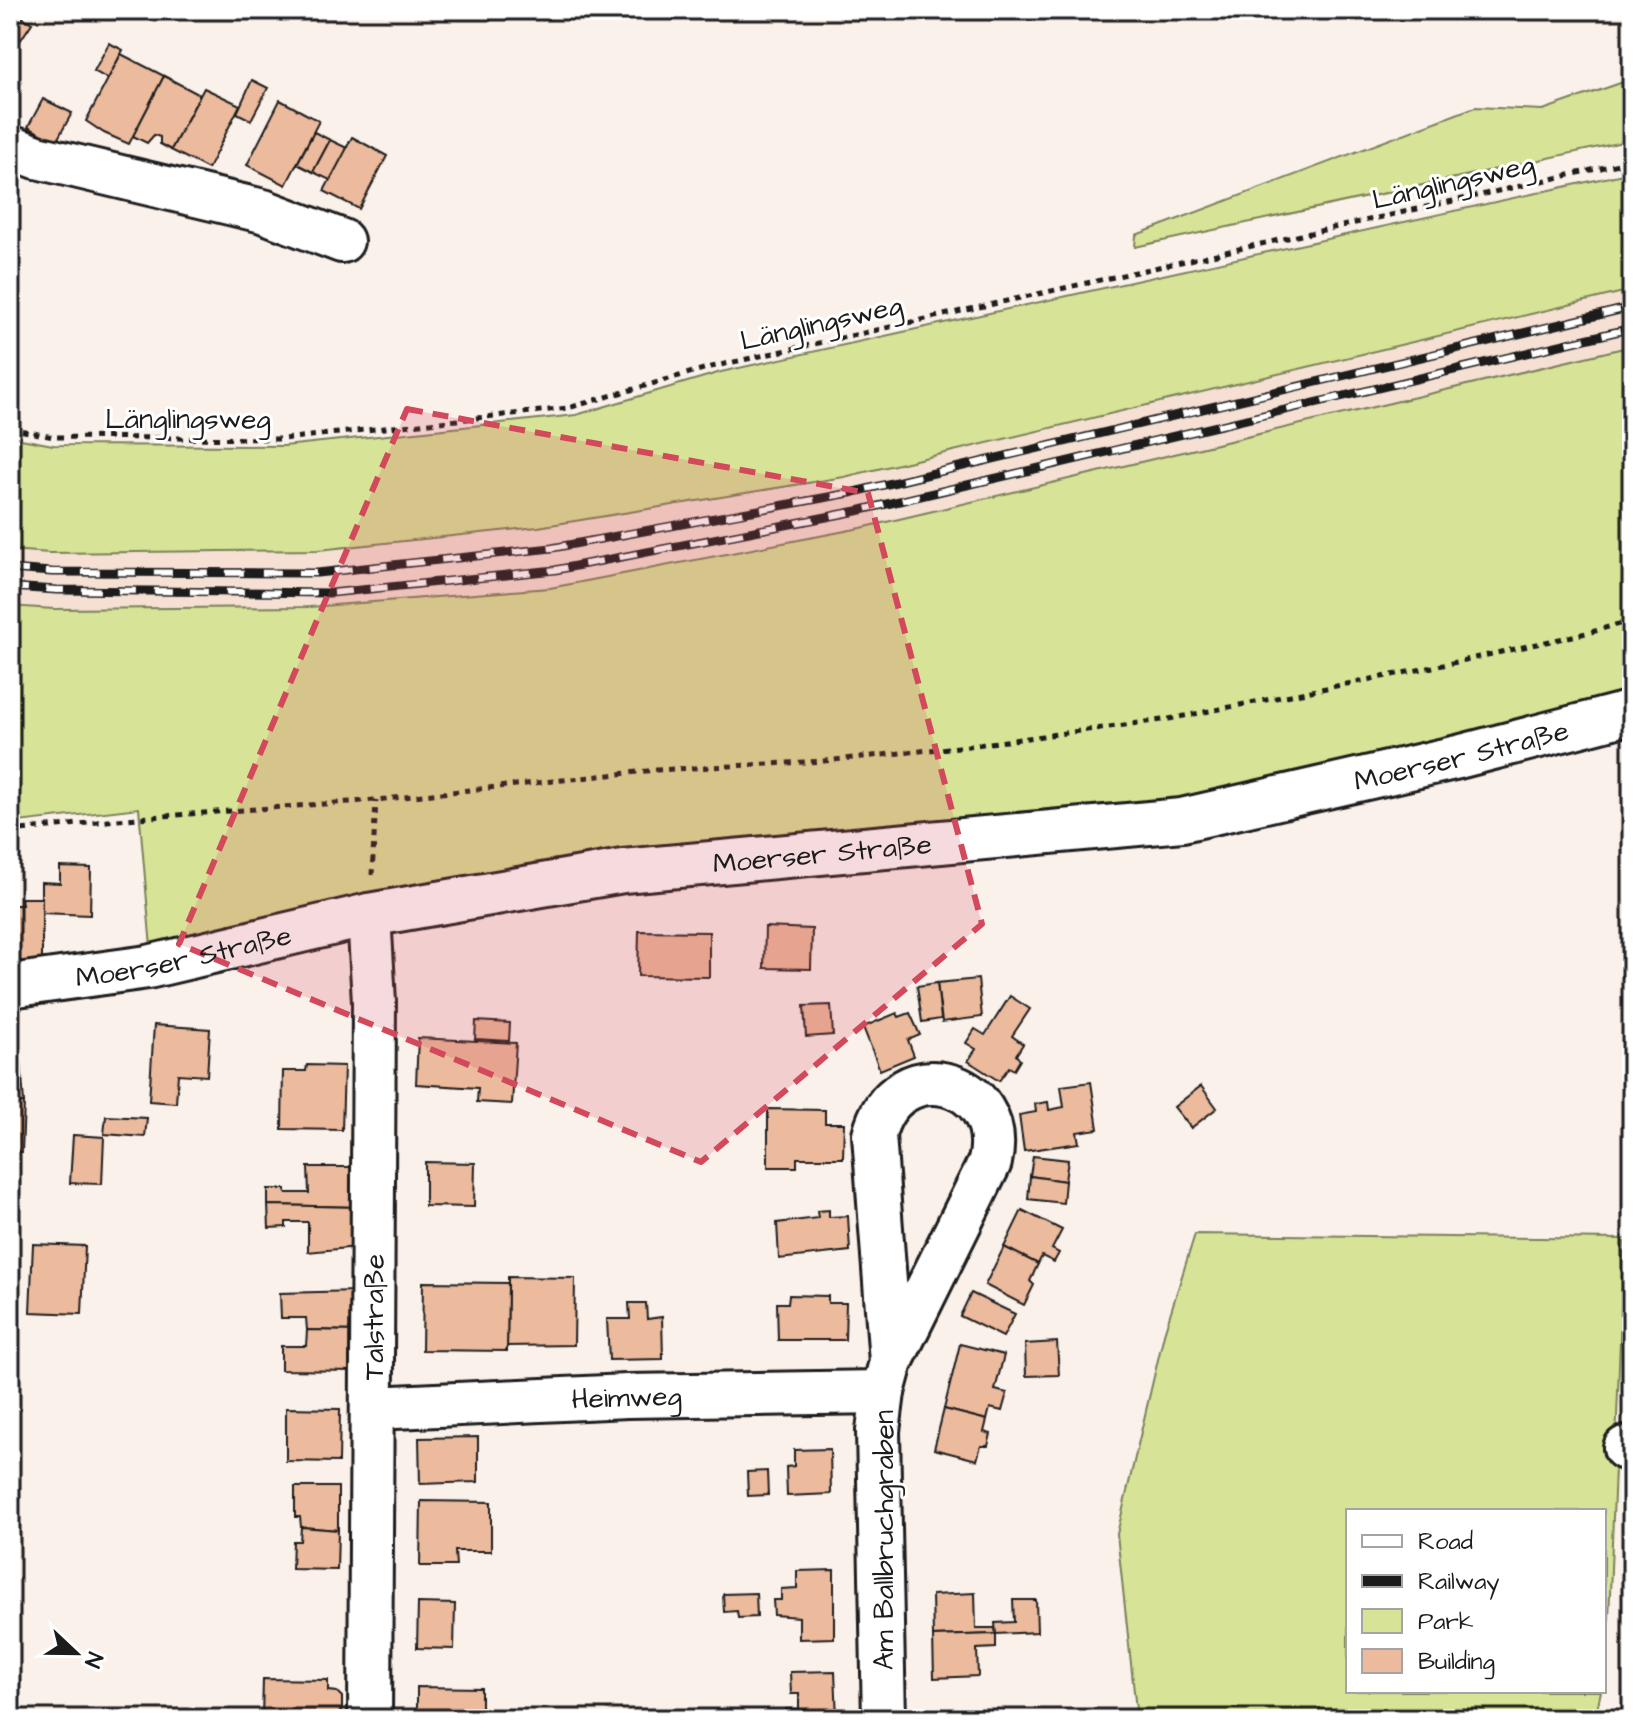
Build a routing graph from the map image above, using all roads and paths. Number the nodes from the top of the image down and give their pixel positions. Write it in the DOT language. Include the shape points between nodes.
graph roads {
  1 [pos="10,147"];
  2 [pos="1632,161"];
  3 [pos="342,241"];
  4 [pos="10,428"];
  5 [pos="1632,620"];
  6 [pos="1632,712"];
  7 [pos="376,800"];
  8 [pos="10,831"];
  9 [pos="369,915"];
  10 [pos="10,986"];
  11 [pos="887,1377"];
  12 [pos="373,1408"];
  13 [pos="370,1719"];
  14 [pos="884,1719"];
  1 -- 3 [label="street" via="263,211"];
  2 -- 4 [label="path, Länglingsweg" via="723,364 568,408 283,439 53,437"];
  5 -- 7 [label="path" via="1443,665 1169,719 896,754 656,770"];
  6 -- 9 [label="street, Moerser Straße" via="1182,820 623,871"];
  7 -- 8 [label="path"];
  7 -- 9 [label="path"];
  9 -- 10 [label="street, Moerser Straße" via="148,967"];
  9 -- 12 [label="street, Talstraße" via="374,1002"];
  11 -- 11 [label="street, Am Ballbruchgraben" via="992,1151 991,1126 982,1108 965,1092 940,1083 915,1085 895,1096 880,1114 874,1135"];
  11 -- 12 [label="street, Heimweg"];
  11 -- 14 [label="street, Am Ballbruchgraben" via="878,1431"];
  12 -- 13 [label="street, Talstraße"];
}
